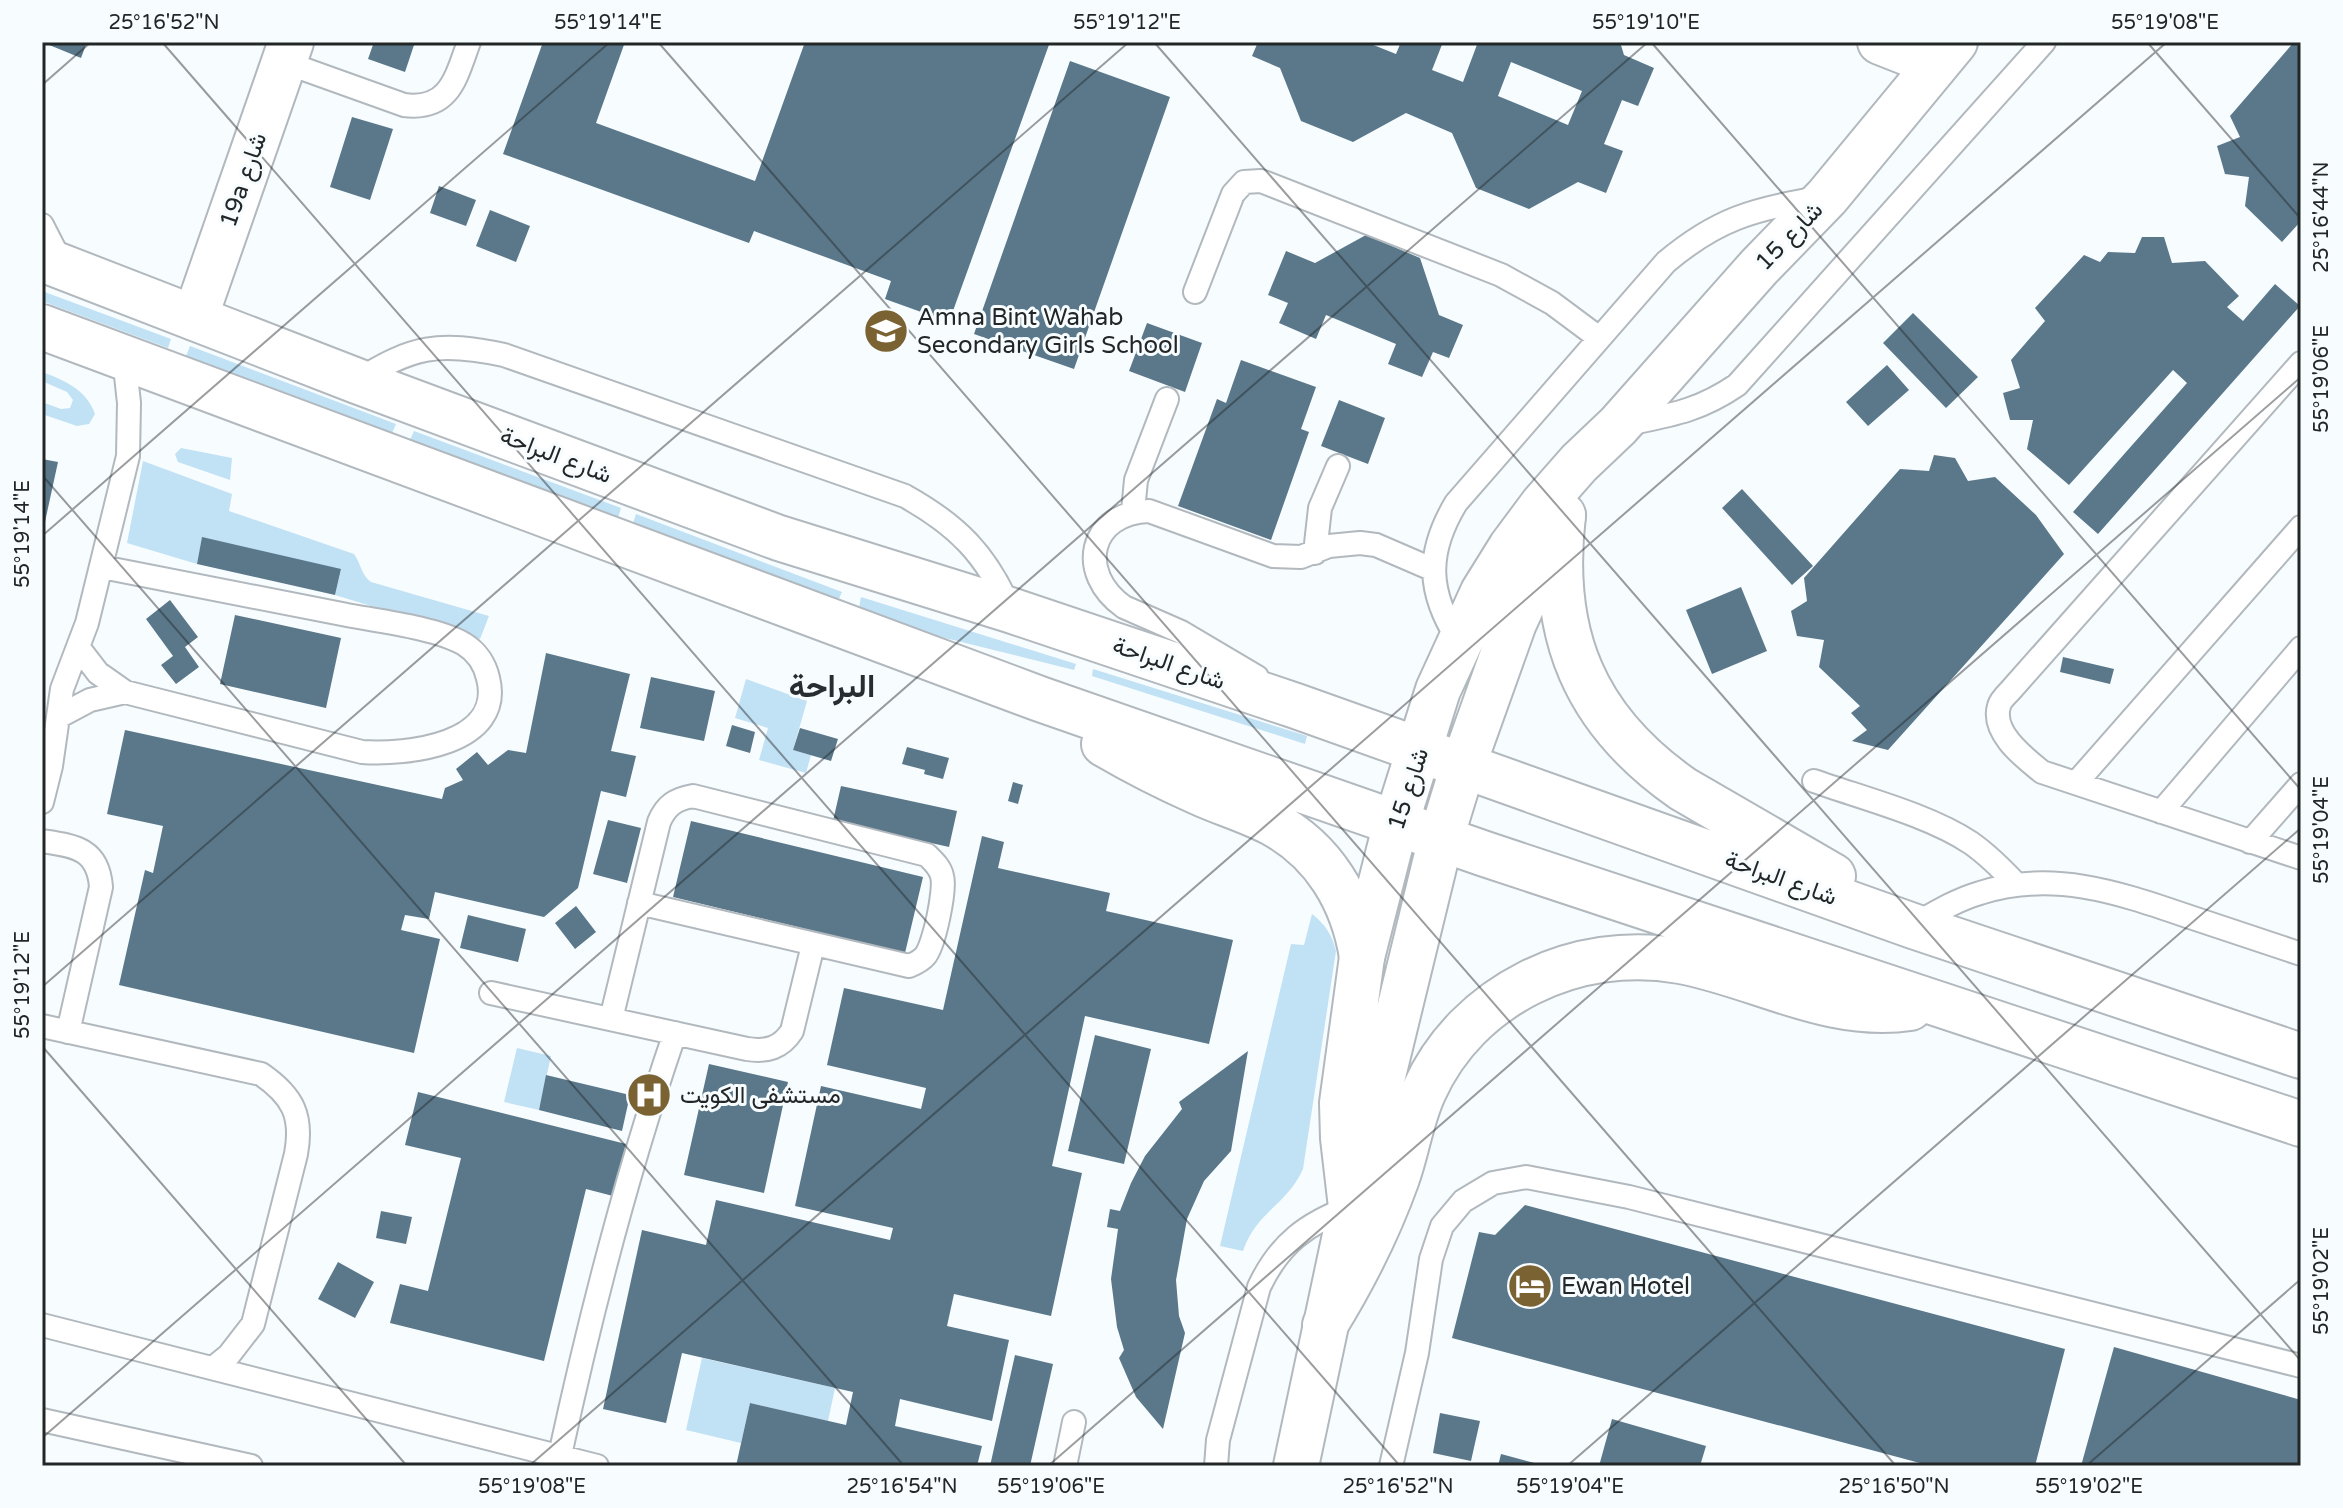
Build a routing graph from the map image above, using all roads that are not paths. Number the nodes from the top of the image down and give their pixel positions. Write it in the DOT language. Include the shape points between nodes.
graph roads {
  1 [pos="469,42"];
  2 [pos="1880,42"];
  3 [pos="2044,42"];
  4 [pos="288,52"];
  5 [pos="1946,53"];
  6 [pos="1827,197"];
  7 [pos="42,225"];
  8 [pos="53,263"];
  9 [pos="1195,292"];
  10 [pos="195,318"];
  11 [pos="42,327"];
  12 [pos="1599,338"];
  13 [pos="124,357"];
  14 [pos="2301,363"];
  15 [pos="357,381"];
  16 [pos="1167,399"];
  17 [pos="1618,426"];
  18 [pos="1338,466"];
  19 [pos="1133,511"];
  20 [pos="1563,515"];
  21 [pos="2301,527"];
  22 [pos="1315,553"];
  23 [pos="102,567"];
  24 [pos="1434,570"];
  25 [pos="1010,610"];
  26 [pos="1459,641"];
  27 [pos="78,647"];
  28 [pos="2301,648"];
  29 [pos="125,692"];
  30 [pos="1040,699"];
  31 [pos="1296,706"];
  32 [pos="58,717"];
  33 [pos="1421,748"];
  34 [pos="48,749"];
  35 [pos="1464,763"];
  36 [pos="1814,781"];
  37 [pos="2076,783"];
  38 [pos="2301,784"];
  39 [pos="42,802"];
  40 [pos="2161,812"];
  41 [pos="1396,823"];
  42 [pos="1441,838"];
  43 [pos="42,841"];
  44 [pos="2250,842"];
  45 [pos="2301,858"];
  46 [pos="2017,885"];
  47 [pos="639,903"];
  48 [pos="1913,926"];
  49 [pos="813,945"];
  50 [pos="2301,954"];
  51 [pos="1362,957"];
  52 [pos="491,993"];
  53 [pos="1937,1003"];
  54 [pos="611,1019"];
  55 [pos="42,1026"];
  56 [pos="68,1032"];
  57 [pos="675,1033"];
  58 [pos="2301,1056"];
  59 [pos="2301,1124"];
  60 [pos="1351,1207"];
  61 [pos="42,1325"];
  62 [pos="1325,1325"];
  63 [pos="2301,1366"];
  64 [pos="213,1368"];
  65 [pos="42,1420"];
  66 [pos="1074,1422"];
  67 [pos="560,1455"];
  68 [pos="251,1466"];
  69 [pos="597,1466"];
  70 [pos="1065,1466"];
  71 [pos="1216,1466"];
  72 [pos="1296,1466"];
  73 [pos="1391,1466"];
  1 -- 4 [label="lane" via="447,94 419,107"];
  2 -- 5 [label="street"];
  3 -- 17 [label="lane" via="1737,385 1692,410"];
  4 -- 10 [label="street, 19a شارع"];
  5 -- 6 [label="street, شارع 15"];
  6 -- 12 [label="lane" via="1742,214 1689,243"];
  6 -- 17 [label="street, شارع 15"];
  7 -- 8 [label="lane"];
  8 -- 10 [label="street, شارع البراحة"];
  9 -- 12 [label="lane" via="1233,194 1244,182 1261,181 1501,275 1552,303"];
  10 -- 15 [label="street, شارع البراحة"];
  11 -- 13 [label="street"];
  12 -- 24 [label="lane" via="1456,503 1436,546"];
  13 -- 23 [label="lane" via="128,456"];
  13 -- 30 [label="street"];
  14 -- 37 [label="lane" via="1999,706 1998,723 2015,750 2042,772"];
  15 -- 25 [label="street, شارع البراحة" via="765,533"];
  15 -- 25 [label="lane" via="390,360 426,349 465,346 563,375 905,496 933,511 980,554"];
  16 -- 19 [label="lane" via="1136,480"];
  17 -- 20 [label="street, شارع 15"];
  17 -- 26 [label="street, شارع 15" via="1579,463 1511,547"];
  18 -- 22 [label="lane" via="1320,508"];
  19 -- 22 [label="lane" via="1165,515 1273,556"];
  19 -- 31 [label="lane" via="1105,528 1094,552 1095,569 1110,597 1221,654"];
  20 -- 35 [label="street, شارع 15" via="1514,623"];
  20 -- 48 [label="street" via="1559,576 1565,624 1591,692 1622,736 1683,789"];
  21 -- 37 [label="lane"];
  22 -- 24 [label="lane" via="1329,546 1376,545"];
  23 -- 27 [label="lane"];
  23 -- 29 [label="lane" via="436,634 476,654 490,684 489,700 472,729 440,745 401,753 362,752"];
  24 -- 26 [label="lane" via="1443,616"];
  25 -- 31 [label="street, شارع البراحة"];
  26 -- 33 [label="street, شارع 15"];
  27 -- 29 [label="lane" via="98,673"];
  27 -- 32 [label="lane"];
  28 -- 40 [label="lane"];
  29 -- 32 [label="lane" via="90,700"];
  30 -- 41 [label="street"];
  30 -- 51 [label="street" via="1140,765 1271,823 1312,852 1341,890"];
  31 -- 33 [label="street, شارع البراحة"];
  32 -- 34 [label="lane"];
  33 -- 35 [label="street, شارع البراحة"];
  33 -- 41 [label="street, شارع 15"];
  34 -- 39 [label="lane"];
  35 -- 42 [label="street, شارع 15"];
  35 -- 48 [label="street, شارع البراحة"];
  36 -- 46 [label="lane" via="1939,826 1995,861"];
  37 -- 40 [label="lane"];
  38 -- 44 [label="lane"];
  40 -- 44 [label="lane"];
  41 -- 42 [label="street"];
  41 -- 51 [label="street, شارع 15"];
  42 -- 53 [label="street"];
  42 -- 60 [label="street, شارع 15"];
  43 -- 56 [label="lane" via="77,848 100,874"];
  44 -- 45 [label="lane"];
  46 -- 48 [label="lane" via="1980,892"];
  46 -- 50 [label="lane" via="2090,886"];
  47 -- 49 [label="lane"];
  47 -- 49 [label="lane" via="664,811 693,796 927,855 937,865 943,890 930,945 918,962 898,966"];
  47 -- 54 [label="lane"];
  48 -- 58 [label="street, شارع البراحة"];
  49 -- 57 [label="lane" via="792,1031 778,1046 758,1051"];
  51 -- 60 [label="street, شارع 15" via="1342,1103"];
  52 -- 54 [label="lane"];
  53 -- 59 [label="street"];
  53 -- 62 [label="street" via="1904,1009 1837,1006 1696,964 1630,956 1566,967 1535,979 1482,1014 1440,1062 1412,1120 1379,1227"];
  54 -- 57 [label="lane"];
  55 -- 56 [label="lane"];
  56 -- 64 [label="lane" via="261,1074 287,1096 297,1114 300,1134 260,1305 242,1341"];
  57 -- 67 [label="lane" via="604,1264"];
  60 -- 62 [label="street, شارع 15"];
  60 -- 71 [label="lane" via="1306,1229 1270,1264 1259,1287 1218,1440"];
  61 -- 64 [label="lane"];
  62 -- 72 [label="street, شارع 15"];
  63 -- 73 [label="lane" via="1629,1197 1526,1177 1493,1183 1463,1201 1442,1226"];
  64 -- 67 [label="lane"];
  65 -- 68 [label="lane"];
  66 -- 70 [label="lane"];
  67 -- 69 [label="lane"];
}
